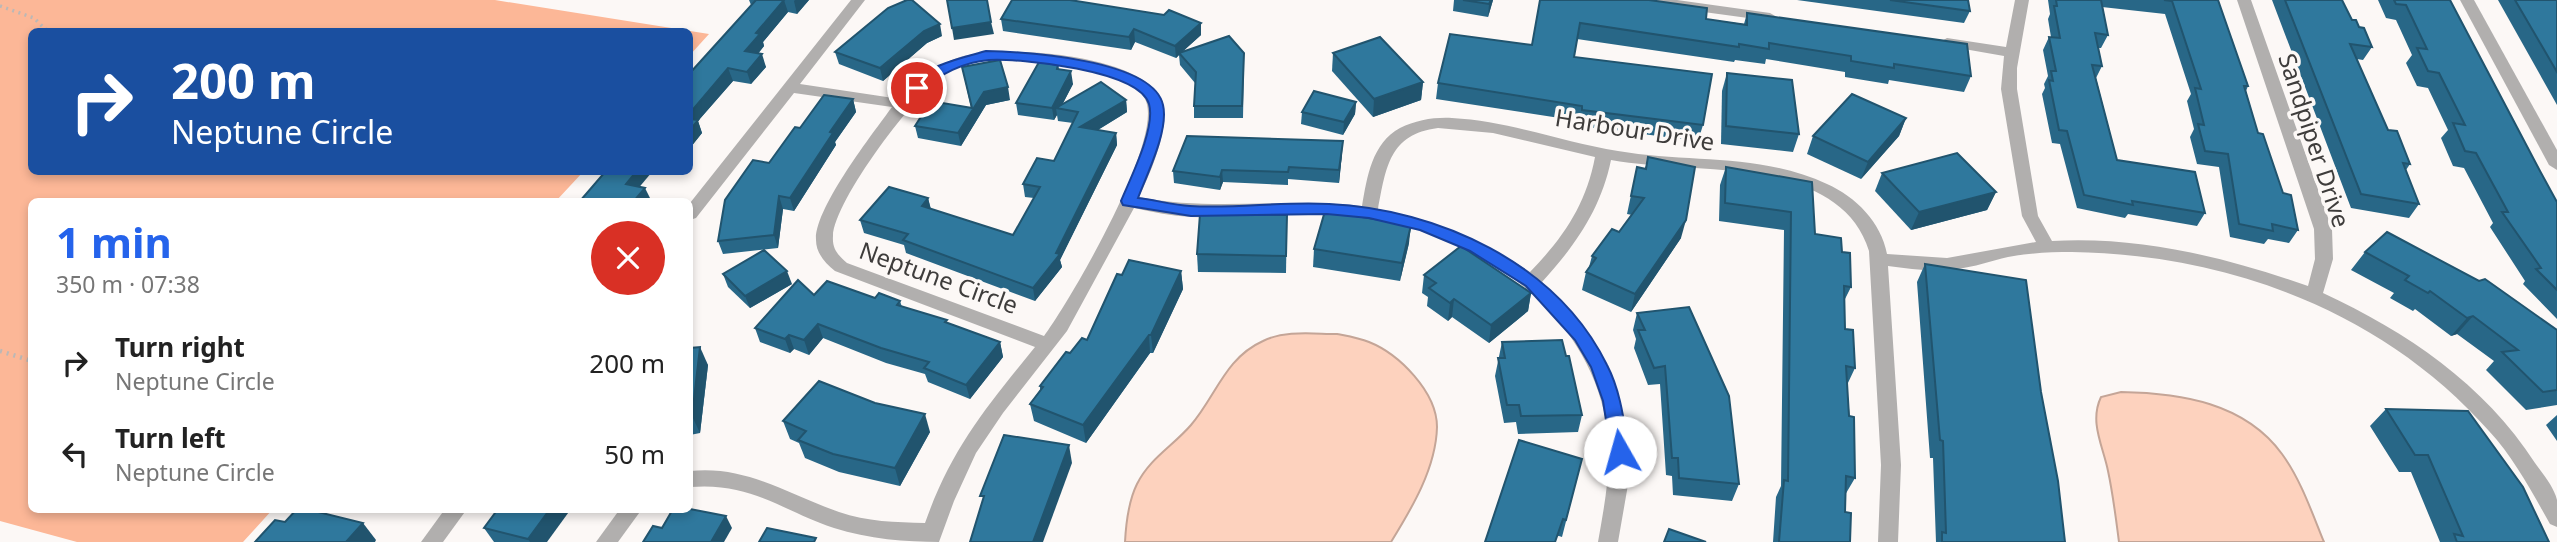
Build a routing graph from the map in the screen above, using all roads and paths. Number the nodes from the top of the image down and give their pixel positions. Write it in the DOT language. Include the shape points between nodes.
graph roads {
  1 [pos="858,0"];
  2 [pos="1645,0"];
  3 [pos="2022,0"];
  4 [pos="2244,0"];
  5 [pos="2467,0"];
  6 [pos="0,6"];
  7 [pos="1779,18"];
  8 [pos="44,28"];
  9 [pos="1925,39"];
  10 [pos="2012,54"];
  11 [pos="789,87"];
  12 [pos="903,104"];
  13 [pos="1604,154"];
  14 [pos="2557,165"];
  15 [pos="1128,201"];
  16 [pos="693,210"];
  17 [pos="1369,213"];
  18 [pos="2047,247"];
  19 [pos="1878,259"];
  20 [pos="1531,282"];
  21 [pos="2314,295"];
  22 [pos="1047,344"];
  23 [pos="0,351"];
  24 [pos="28,360"];
  25 [pos="693,479"];
  26 [pos="454,513"];
  27 [pos="629,513"];
  28 [pos="2557,518"];
  29 [pos="931,537"];
  30 [pos="431,542"];
  31 [pos="606,542"];
  32 [pos="1608,542"];
  33 [pos="1888,542"];
  1 -- 11 [label="street"];
  2 -- 7 [label="street"];
  3 -- 10 [label="street"];
  4 -- 21 [label="street, Sandpiper Drive" via="2323,229 2324,260"];
  5 -- 14 [label="street"];
  6 -- 8 [label="path" via="34,18"];
  9 -- 10 [label="street"];
  10 -- 18 [label="street" via="2009,89 2030,216"];
  11 -- 12 [label="street"];
  11 -- 16 [label="street"];
  12 -- 15 [label="street, Neptune Circle" via="928,77 948,66 986,56 1025,56 1093,67 1135,81 1156,104 1156,121"];
  12 -- 22 [label="street, Neptune Circle" via="830,213 823,230 823,246 830,259 874,280"];
  13 -- 17 [label="street, Harbour Drive" via="1475,126 1430,124 1404,133 1385,151"];
  13 -- 19 [label="street, Harbour Drive" via="1772,172 1811,183 1833,193 1864,220 1874,235"];
  13 -- 20 [label="street" via="1595,194 1577,231"];
  15 -- 17 [label="street" via="1191,211 1327,209"];
  15 -- 22 [label="street, Neptune Circle" via="1062,325"];
  17 -- 20 [label="street" via="1450,235"];
  18 -- 19 [label="street" via="1949,264"];
  18 -- 21 [label="street" via="2129,248 2187,257 2260,275"];
  19 -- 33 [label="street, Harbour Drive" via="1891,465"];
  20 -- 32 [label="street" via="1581,335 1600,366 1612,401 1620,469 1617,510"];
  21 -- 28 [label="street" via="2394,339 2462,392 2511,445"];
  22 -- 29 [label="street, Neptune Circle" via="976,436"];
  23 -- 24 [label="path"];
  25 -- 29 [label="street" via="715,475 740,479 858,526"];
  26 -- 30 [label="street"];
  27 -- 31 [label="street"];
}
